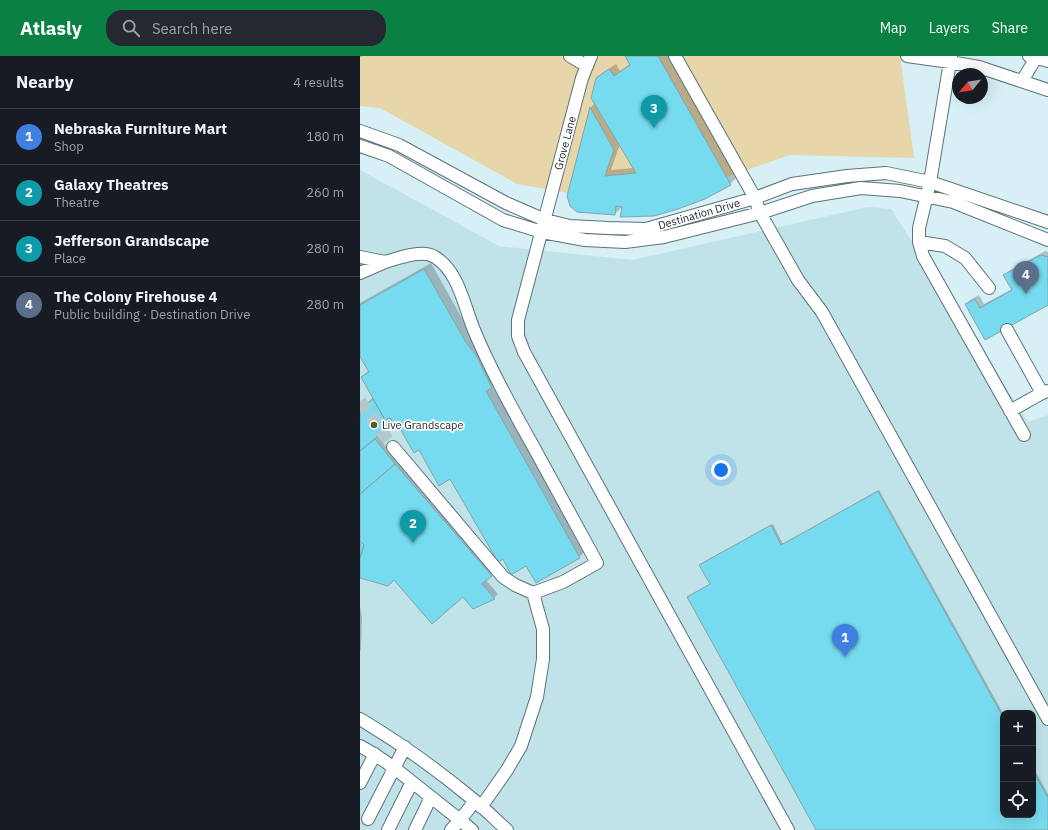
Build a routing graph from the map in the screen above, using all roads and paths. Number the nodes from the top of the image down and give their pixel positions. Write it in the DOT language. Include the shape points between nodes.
graph roads {
  1 [pos="570,56"];
  2 [pos="675,56"];
  3 [pos="907,56"];
  4 [pos="1038,58"];
  5 [pos="951,59"];
  6 [pos="589,61"];
  7 [pos="1022,82"];
  8 [pos="1048,90"];
  9 [pos="360,131"];
  10 [pos="360,146"];
  11 [pos="930,182"];
  12 [pos="927,196"];
  13 [pos="755,198"];
  14 [pos="760,213"];
  15 [pos="1048,222"];
  16 [pos="544,226"];
  17 [pos="1048,240"];
  18 [pos="918,242"];
  19 [pos="360,257"];
  20 [pos="385,262"];
  21 [pos="360,273"];
  22 [pos="989,288"];
  23 [pos="1007,330"];
  24 [pos="1045,392"];
  25 [pos="1010,411"];
  26 [pos="1024,436"];
  27 [pos="393,447"];
  28 [pos="533,593"];
  29 [pos="1048,719"];
  30 [pos="360,720"];
  31 [pos="360,746"];
  32 [pos="405,747"];
  33 [pos="375,754"];
  34 [pos="394,767"];
  35 [pos="412,782"];
  36 [pos="360,783"];
  37 [pos="431,797"];
  38 [pos="478,804"];
  39 [pos="368,819"];
  40 [pos="460,820"];
  41 [pos="388,830"];
  42 [pos="415,830"];
  43 [pos="451,830"];
  44 [pos="472,830"];
  45 [pos="507,830"];
  46 [pos="788,830"];
  1 -- 6 [label="street"];
  2 -- 13 [label="street"];
  3 -- 5 [label="street"];
  4 -- 7 [label="street"];
  5 -- 7 [label="street"];
  5 -- 11 [label="street"];
  6 -- 16 [label="street, Grove Lane" via="582,78"];
  7 -- 8 [label="street"];
  9 -- 16 [label="street, Destination Drive" via="399,144"];
  10 -- 16 [label="street, Destination Drive" via="389,156 503,220"];
  11 -- 12 [label="street"];
  11 -- 13 [label="street, Destination Drive" via="886,173 847,176 792,184"];
  11 -- 15 [label="street, Destination Drive"];
  12 -- 14 [label="street, Destination Drive" via="900,190 861,188 812,196"];
  12 -- 17 [label="street, Destination Drive" via="953,202"];
  12 -- 18 [label="street"];
  13 -- 14 [label="street"];
  13 -- 16 [label="street, Destination Drive" via="646,229"];
  14 -- 16 [label="street, Destination Drive" via="664,237 625,242 585,240"];
  14 -- 29 [label="street" via="798,280 822,312"];
  16 -- 46 [label="street, Grove Lane" via="518,320 518,336 524,352"];
  18 -- 22 [label="street" via="945,246 958,254"];
  18 -- 25 [label="street"];
  19 -- 20 [label="street"];
  20 -- 21 [label="street"];
  20 -- 28 [label="street" via="410,255 434,256 455,278 497,380 597,563 564,582"];
  23 -- 24 [label="street"];
  24 -- 25 [label="street"];
  25 -- 26 [label="street"];
  27 -- 28 [label="street" via="503,577"];
  28 -- 38 [label="street" via="543,629 543,659 537,697 521,746 507,770"];
  30 -- 32 [label="street"];
  31 -- 33 [label="street"];
  32 -- 34 [label="street"];
  32 -- 38 [label="street"];
  33 -- 34 [label="street"];
  33 -- 36 [label="street"];
  34 -- 35 [label="street"];
  34 -- 39 [label="street"];
  35 -- 37 [label="street"];
  35 -- 41 [label="street"];
  37 -- 40 [label="street"];
  37 -- 42 [label="street"];
  38 -- 40 [label="street"];
  38 -- 45 [label="street"];
  40 -- 43 [label="street"];
  40 -- 44 [label="street"];
}
